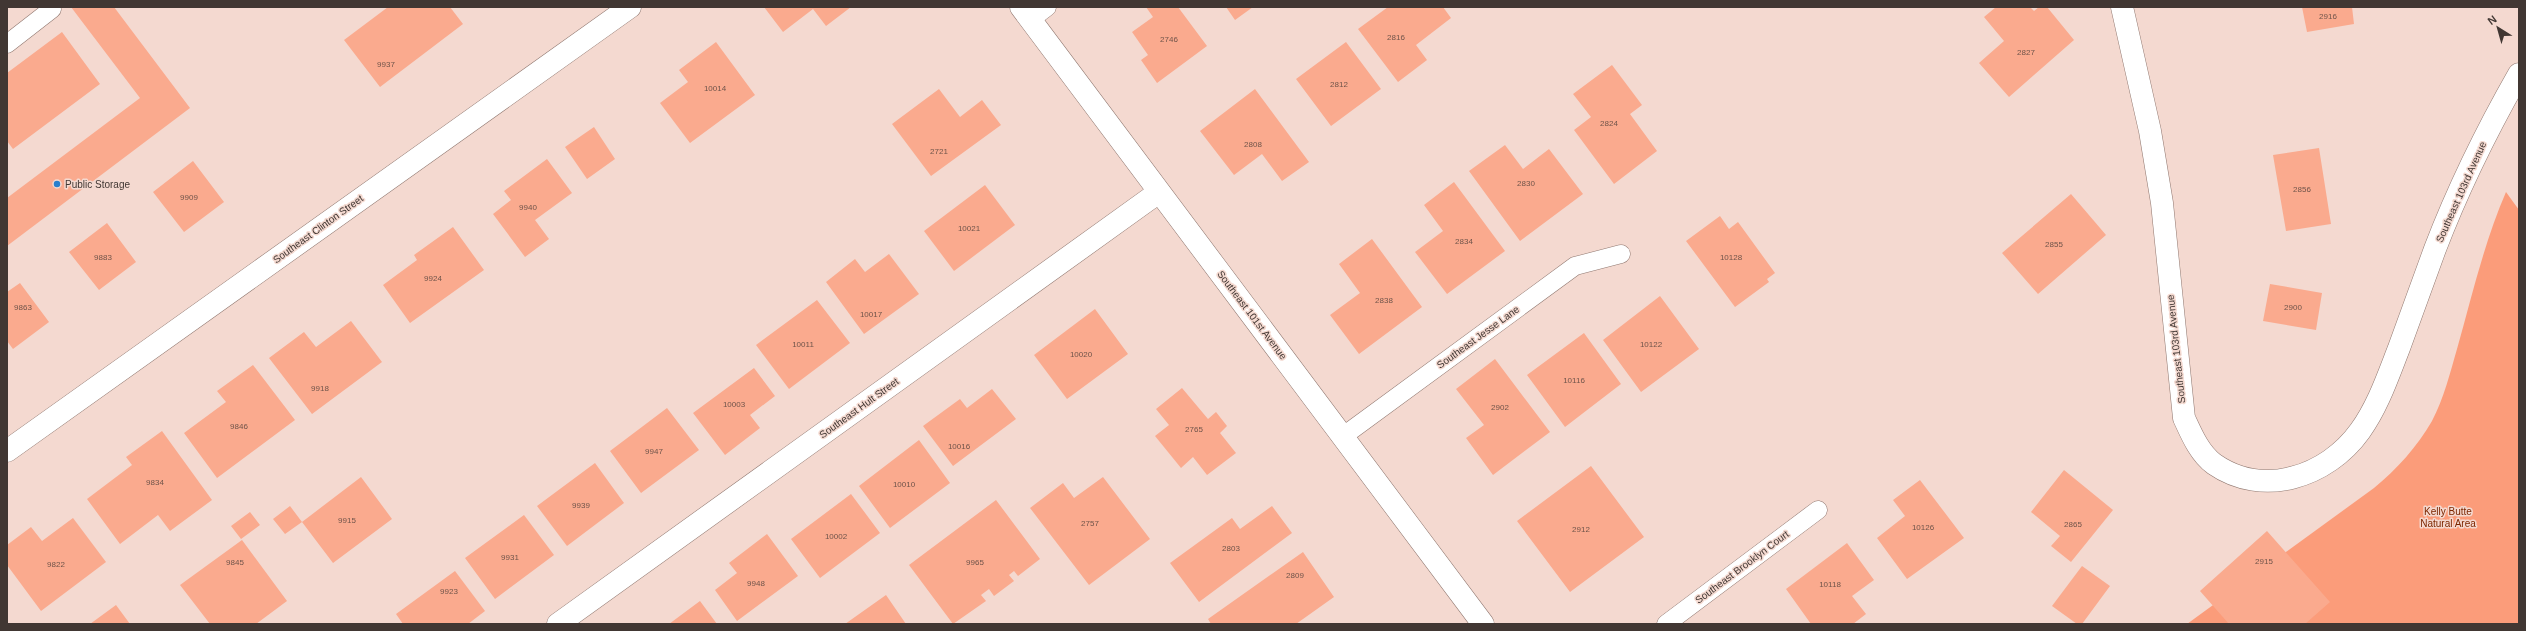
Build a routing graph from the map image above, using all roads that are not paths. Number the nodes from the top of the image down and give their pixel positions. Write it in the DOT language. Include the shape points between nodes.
graph roads {
  1 [pos="50,7"];
  2 [pos="630,7"];
  3 [pos="2122,7"];
  4 [pos="1033,11"];
  5 [pos="7,44"];
  6 [pos="2519,74"];
  7 [pos="1159,192"];
  8 [pos="1621,254"];
  9 [pos="1342,437"];
  10 [pos="7,451"];
  11 [pos="1818,510"];
  12 [pos="558,624"];
  13 [pos="1483,624"];
  14 [pos="1666,624"];
  1 -- 5 [label="lane" via="52,10"];
  2 -- 10 [label="street, Southeast Clinton Street"];
  3 -- 6 [label="street, Southeast 103rd Avenue" via="2150,131 2162,203 2184,418 2195,441 2213,463 2238,478 2260,481 2287,480 2311,472 2347,448 2360,430 2384,388 2452,207"];
  4 -- 7 [label="street, Southeast 101st Avenue"];
  7 -- 9 [label="street, Southeast 101st Avenue"];
  7 -- 12 [label="street, Southeast Hult Street"];
  8 -- 9 [label="lane, Southeast Jesse Lane" via="1575,266"];
  9 -- 13 [label="street, Southeast 101st Avenue"];
  11 -- 14 [label="lane, Southeast Brooklyn Court"];
}
